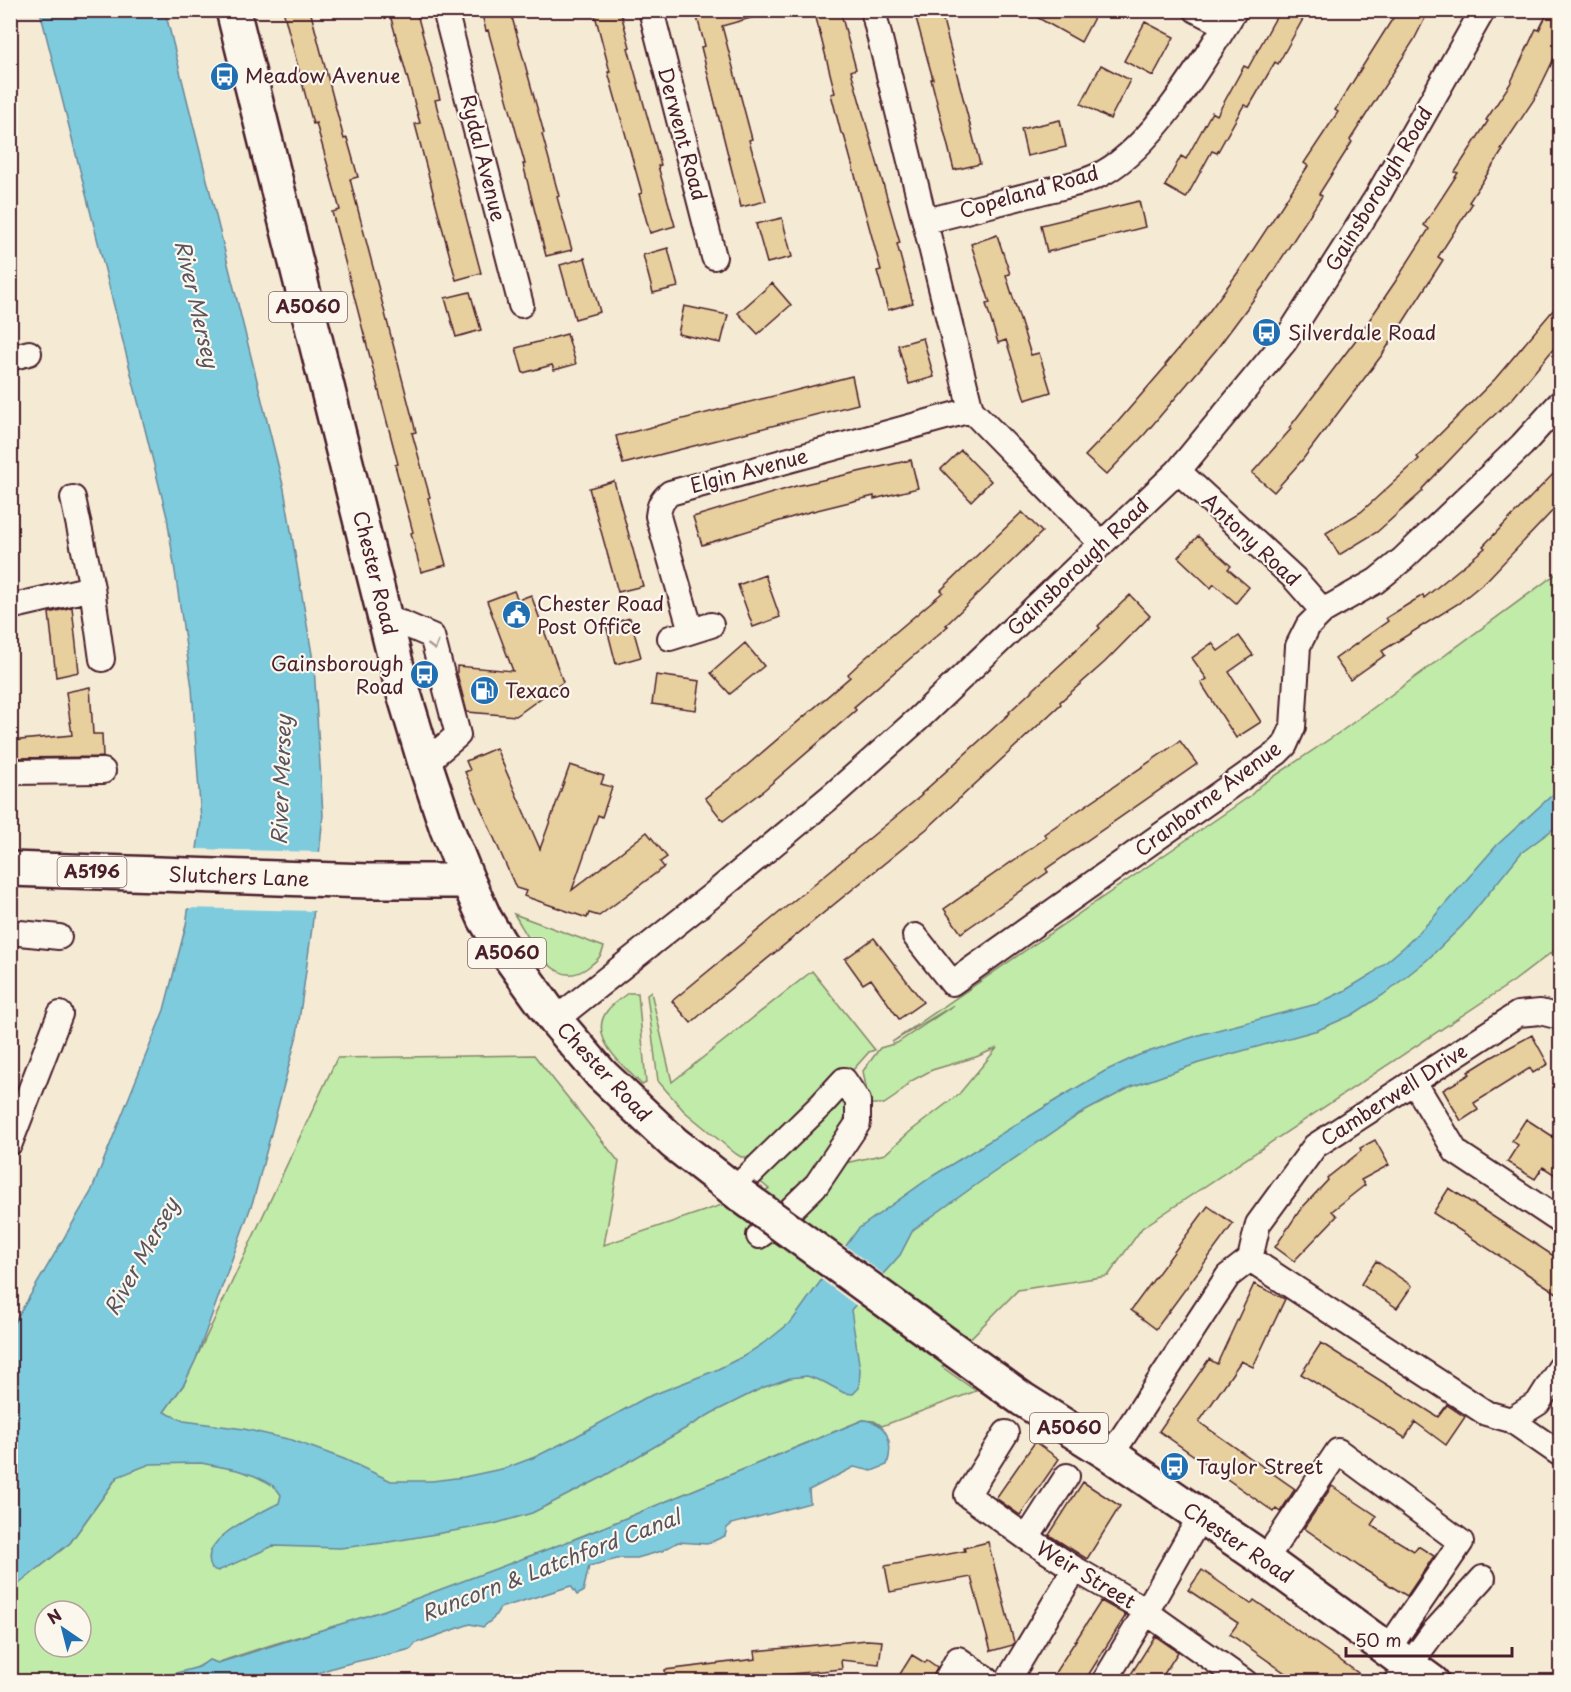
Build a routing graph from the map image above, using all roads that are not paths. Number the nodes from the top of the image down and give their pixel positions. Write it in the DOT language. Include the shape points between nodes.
graph roads {
  1 [pos="233,10"];
  2 [pos="445,10"];
  3 [pos="651,10"];
  4 [pos="873,10"];
  5 [pos="1196,10"];
  6 [pos="1484,10"];
  7 [pos="1230,18"];
  8 [pos="926,221"];
  9 [pos="714,256"];
  10 [pos="521,305"];
  11 [pos="1560,403"];
  12 [pos="971,410"];
  13 [pos="1178,471"];
  14 [pos="72,498"];
  15 [pos="1102,544"];
  16 [pos="92,588"];
  17 [pos="10,607"];
  18 [pos="1323,611"];
  19 [pos="691,631"];
  20 [pos="102,659"];
  21 [pos="103,771"];
  22 [pos="10,772"];
  23 [pos="10,869"];
  24 [pos="468,881"];
  25 [pos="10,932"];
  26 [pos="915,936"];
  27 [pos="59,937"];
  28 [pos="60,1014"];
  29 [pos="1560,1017"];
  30 [pos="555,1020"];
  31 [pos="1414,1082"];
  32 [pos="10,1143"];
  33 [pos="738,1193"];
  34 [pos="1560,1221"];
  35 [pos="759,1236"];
  36 [pos="1250,1259"];
  37 [pos="1560,1368"];
  38 [pos="1511,1420"];
  39 [pos="1006,1433"];
  40 [pos="1560,1454"];
  41 [pos="1111,1455"];
  42 [pos="1067,1476"];
  43 [pos="1200,1517"];
  44 [pos="1027,1538"];
  45 [pos="1265,1560"];
  46 [pos="1075,1569"];
  47 [pos="1483,1578"];
  48 [pos="1146,1612"];
  49 [pos="1407,1669"];
  50 [pos="1213,1672"];
  51 [pos="945,1682"];
  52 [pos="991,1682"];
  53 [pos="1007,1682"];
  54 [pos="1104,1682"];
  55 [pos="1245,1682"];
  1 -- 24 [label="highway, Chester Road / A5060" via="402,687"];
  2 -- 10 [label="street, Rydal Avenue"];
  3 -- 9 [label="street, Derwent Road"];
  4 -- 8 [label="street"];
  5 -- 7 [label="street"];
  6 -- 13 [label="street, Gainsborough Road" via="1377,197 1285,341"];
  7 -- 8 [label="street, Copeland Road" via="1154,128 1116,165 1085,181"];
  8 -- 12 [label="street"];
  11 -- 18 [label="street, Cranborne Avenue" via="1522,445 1403,559 1376,581"];
  12 -- 15 [label="street"];
  12 -- 19 [label="street, Elgin Avenue" via="670,493 659,506 658,516"];
  13 -- 15 [label="street, Gainsborough Road"];
  13 -- 18 [label="street, Antony Road" via="1294,578"];
  14 -- 16 [label="street"];
  15 -- 30 [label="street, Gainsborough Road" via="835,793"];
  16 -- 17 [label="street"];
  16 -- 20 [label="street"];
  18 -- 26 [label="street, Cranborne Avenue" via="1308,626 1298,646 1293,727 1277,753 952,983"];
  21 -- 22 [label="street"];
  23 -- 24 [label="highway, Slutchers Lane / A5196"];
  24 -- 30 [label="highway, Chester Road / A5060" via="499,942"];
  25 -- 27 [label="street"];
  28 -- 32 [label="street"];
  29 -- 31 [label="street, Camberwell Drive" via="1540,1012 1518,1014"];
  30 -- 33 [label="highway, Chester Road / A5060" via="601,1074 656,1127"];
  31 -- 34 [label="street" via="1456,1152"];
  31 -- 36 [label="street, Camberwell Drive" via="1315,1146 1258,1224"];
  33 -- 35 [label="street" via="844,1080 858,1101 858,1123 817,1184"];
  33 -- 41 [label="highway, Chester Road / A5060, bridge" via="1022,1399"];
  36 -- 38 [label="street" via="1486,1413"];
  36 -- 41 [label="street" via="1228,1276"];
  37 -- 38 [label="street" via="1538,1403"];
  38 -- 40 [label="street"];
  39 -- 44 [label="street" via="967,1495"];
  41 -- 43 [label="highway, Chester Road / A5060"];
  42 -- 44 [label="street, Weir Street"];
  43 -- 45 [label="highway, Chester Road / A5060"];
  43 -- 48 [label="street"];
  44 -- 46 [label="street, Weir Street"];
  45 -- 49 [label="highway, Chester Road / A5060"];
  45 -- 49 [label="street" via="1338,1450 1461,1542"];
  46 -- 48 [label="street, Weir Street"];
  46 -- 53 [label="street"];
  47 -- 49 [label="street" via="1432,1634"];
  48 -- 50 [label="street, Weir Street"];
  48 -- 54 [label="street"];
  50 -- 55 [label="street, Weir Street"];
  51 -- 52 [label="street" via="958,1659"];
}
